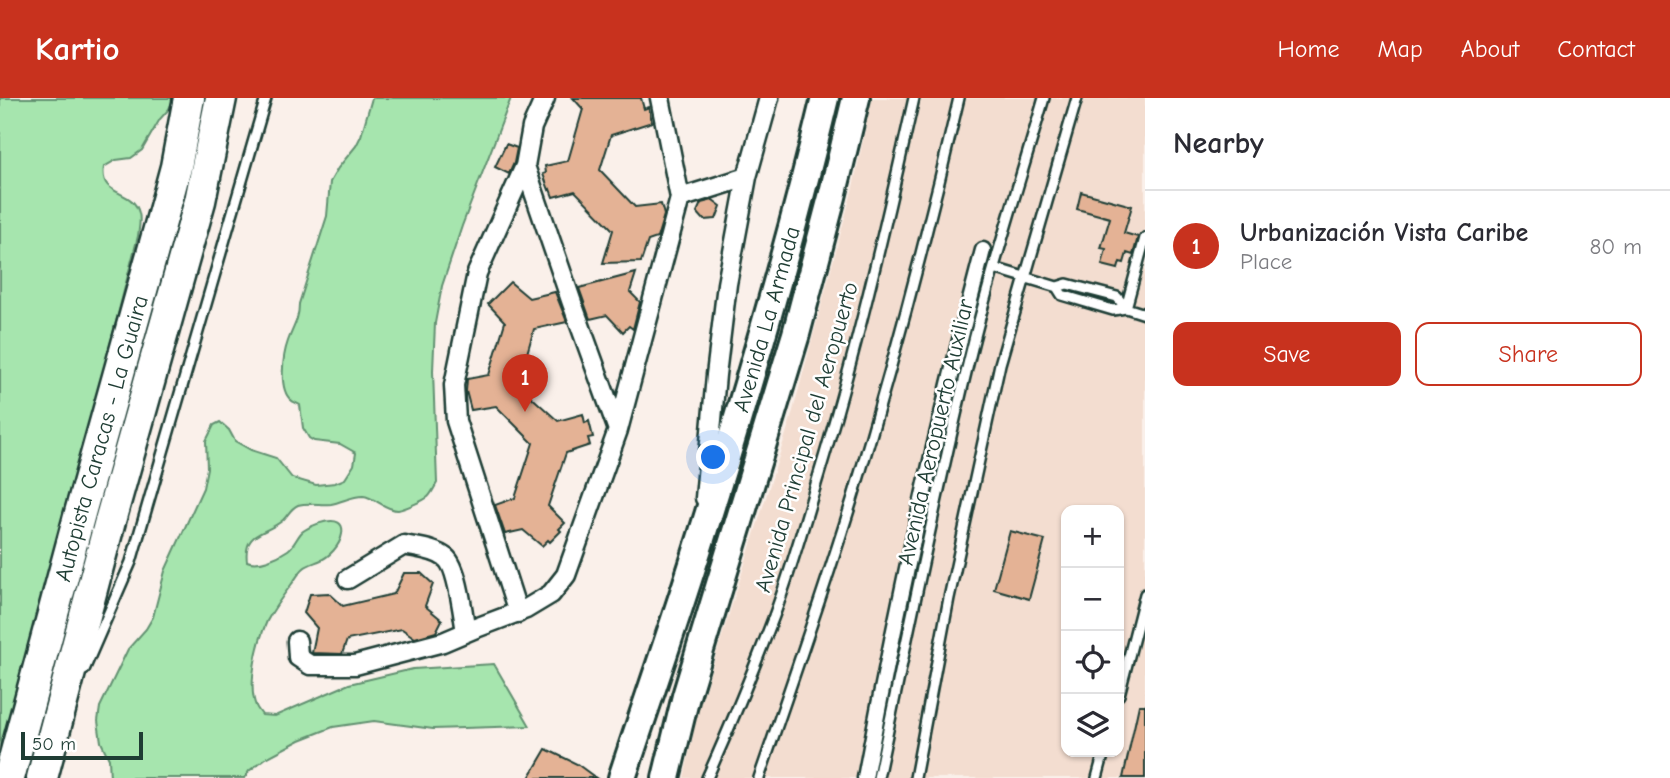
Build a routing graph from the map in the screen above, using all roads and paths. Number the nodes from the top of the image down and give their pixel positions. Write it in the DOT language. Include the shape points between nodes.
graph roads {
  1 [pos="189,98"];
  2 [pos="221,98"];
  3 [pos="545,98"];
  4 [pos="660,98"];
  5 [pos="769,98"];
  6 [pos="825,98"];
  7 [pos="856,98"];
  8 [pos="914,98"];
  9 [pos="959,98"];
  10 [pos="1044,98"];
  11 [pos="1077,98"];
  12 [pos="265,101"];
  13 [pos="525,166"];
  14 [pos="747,177"];
  15 [pos="680,198"];
  16 [pos="1145,238"];
  17 [pos="983,250"];
  18 [pos="994,268"];
  19 [pos="1025,277"];
  20 [pos="1126,308"];
  21 [pos="1145,314"];
  22 [pos="618,430"];
  23 [pos="704,532"];
  24 [pos="348,579"];
  25 [pos="1145,594"];
  26 [pos="518,613"];
  27 [pos="466,632"];
  28 [pos="297,641"];
  29 [pos="79,683"];
  30 [pos="1119,694"];
  31 [pos="74,695"];
  32 [pos="1103,757"];
  33 [pos="45,767"];
  34 [pos="9,778"];
  35 [pos="622,778"];
  36 [pos="667,778"];
  37 [pos="707,778"];
  38 [pos="759,778"];
  39 [pos="865,778"];
  40 [pos="878,778"];
  41 [pos="915,778"];
  42 [pos="1097,778"];
  1 -- 34 [label="highway, Autopista Caracas - La Guaira" via="169,194"];
  2 -- 33 [label="highway, Autopista Caracas - La Guaira" via="200,201"];
  3 -- 13 [label="street" via="532,127"];
  4 -- 15 [label="street"];
  5 -- 14 [label="street"];
  6 -- 23 [label="main road, Avenida La Armada" via="778,282"];
  7 -- 36 [label="main road, Avenida La Armada" via="796,334 686,696"];
  8 -- 37 [label="lane, Avenida Principal del Aeropuerto" via="867,303 809,509 775,614"];
  9 -- 38 [label="lane" via="853,497"];
  10 -- 18 [label="lane, Avenida Aeropuerto Auxiliar"];
  11 -- 19 [label="lane, Avenida Aeropuerto Auxiliar"];
  12 -- 29 [label="lane" via="131,562"];
  13 -- 22 [label="street"];
  13 -- 26 [label="street" via="477,273 454,385 456,421"];
  14 -- 15 [label="street"];
  14 -- 23 [label="street" via="727,284"];
  15 -- 22 [label="street"];
  16 -- 20 [label="lane"];
  17 -- 39 [label="street" via="936,433"];
  18 -- 19 [label="lane"];
  18 -- 40 [label="lane, Avenida Aeropuerto Auxiliar" via="972,348"];
  19 -- 20 [label="lane" via="1117,297"];
  19 -- 41 [label="lane, Avenida Aeropuerto Auxiliar" via="979,456"];
  20 -- 21 [label="lane"];
  22 -- 26 [label="street" via="566,575 551,594"];
  23 -- 35 [label="main road, Avenida La Armada"];
  24 -- 27 [label="street" via="404,545 435,552 447,559 454,572"];
  25 -- 30 [label="lane"];
  26 -- 27 [label="street"];
  27 -- 28 [label="street" via="355,665 310,665 298,657"];
  31 -- 33 [label="lane"];
  32 -- 42 [label="lane"];
}
